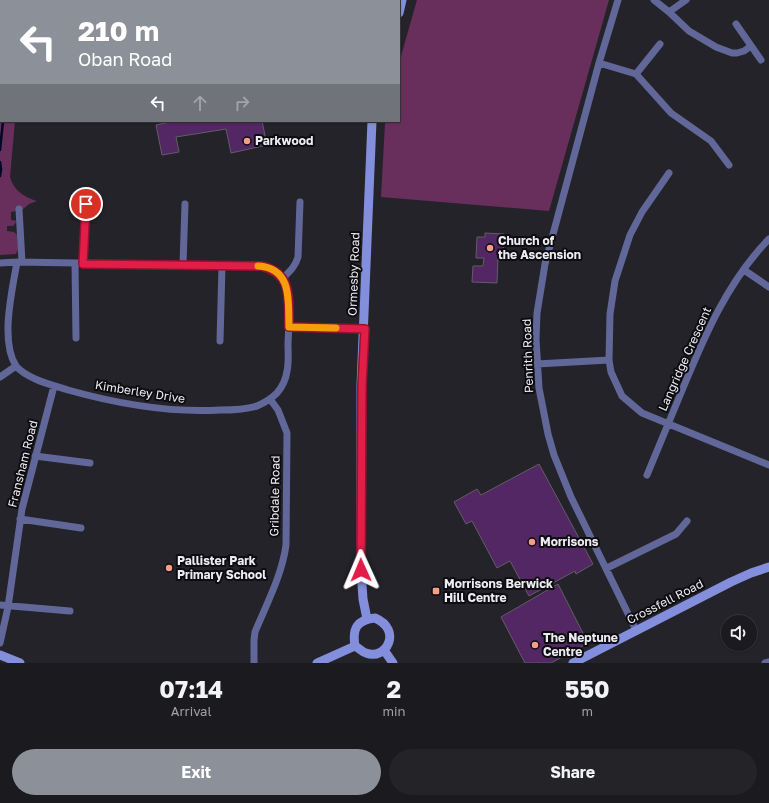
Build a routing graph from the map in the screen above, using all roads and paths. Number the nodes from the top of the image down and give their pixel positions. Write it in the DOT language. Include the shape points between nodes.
graph roads {
  1 [pos="618,0"];
  2 [pos="654,0"];
  3 [pos="686,0"];
  4 [pos="669,12"];
  5 [pos="736,24"];
  6 [pos="660,44"];
  7 [pos="751,46"];
  8 [pos="761,60"];
  9 [pos="599,63"];
  10 [pos="636,74"];
  11 [pos="372,122"];
  12 [pos="729,165"];
  13 [pos="669,173"];
  14 [pos="300,202"];
  15 [pos="86,204"];
  16 [pos="185,204"];
  17 [pos="19,209"];
  18 [pos="769,239"];
  19 [pos="20,262"];
  20 [pos="0,263"];
  21 [pos="75,263"];
  22 [pos="83,264"];
  23 [pos="183,265"];
  24 [pos="222,266"];
  25 [pos="744,270"];
  26 [pos="283,278"];
  27 [pos="769,287"];
  28 [pos="289,327"];
  29 [pos="365,329"];
  30 [pos="76,338"];
  31 [pos="220,341"];
  32 [pos="608,360"];
  33 [pos="537,364"];
  34 [pos="16,366"];
  35 [pos="0,377"];
  36 [pos="54,386"];
  37 [pos="270,399"];
  38 [pos="669,423"];
  39 [pos="35,456"];
  40 [pos="90,464"];
  41 [pos="769,465"];
  42 [pos="647,475"];
  43 [pos="20,520"];
  44 [pos="687,521"];
  45 [pos="80,528"];
  46 [pos="769,567"];
  47 [pos="607,568"];
  48 [pos="0,605"];
  49 [pos="8,607"];
  50 [pos="70,611"];
  51 [pos="367,619"];
  52 [pos="636,630"];
  53 [pos="0,643"];
  54 [pos="356,646"];
  55 [pos="384,650"];
  56 [pos="0,655"];
  57 [pos="576,662"];
  58 [pos="769,662"];
  59 [pos="20,663"];
  60 [pos="254,663"];
  61 [pos="317,663"];
  62 [pos="393,663"];
  63 [pos="765,663"];
  1 -- 9 [label="street, Penrith Road"];
  2 -- 4 [label="street"];
  3 -- 4 [label="street"];
  4 -- 7 [label="street" via="689,31 716,47 732,53"];
  5 -- 7 [label="street"];
  6 -- 10 [label="street"];
  7 -- 8 [label="street"];
  9 -- 10 [label="street"];
  9 -- 33 [label="street, Penrith Road" via="545,264 537,313"];
  10 -- 12 [label="street" via="671,113 711,141"];
  11 -- 29 [label="street, Ormesby Road"];
  13 -- 32 [label="street" via="642,212 622,256 610,314"];
  14 -- 26 [label="street" via="298,257 296,264"];
  15 -- 22 [label="street"];
  16 -- 23 [label="street"];
  17 -- 19 [label="street"];
  18 -- 25 [label="street, Langridge Crescent"];
  19 -- 20 [label="street"];
  19 -- 21 [label="street"];
  19 -- 34 [label="street" via="6,331 7,345"];
  21 -- 22 [label="street"];
  21 -- 30 [label="street"];
  22 -- 23 [label="street"];
  23 -- 24 [label="street"];
  24 -- 26 [label="street" via="261,266"];
  24 -- 31 [label="street"];
  25 -- 27 [label="street"];
  25 -- 38 [label="street, Langridge Crescent" via="728,293 703,339"];
  26 -- 28 [label="street, Kimberley Drive" via="288,292"];
  28 -- 29 [label="street"];
  28 -- 37 [label="street, Kimberley Drive" via="287,372 282,386"];
  29 -- 51 [label="street, Ormesby Road" via="360,544 363,599"];
  32 -- 33 [label="street"];
  32 -- 38 [label="street" via="622,396 642,413"];
  33 -- 47 [label="street, Penrith Road" via="543,413 554,455"];
  34 -- 35 [label="street"];
  34 -- 36 [label="street, Kimberley Drive"];
  36 -- 37 [label="street, Kimberley Drive" via="115,402 185,411 234,410 253,407"];
  36 -- 39 [label="street, Fransham Road"];
  37 -- 60 [label="street, Gribdale Road" via="278,410 287,433 286,545 280,572 255,632"];
  38 -- 41 [label="street"];
  38 -- 42 [label="street, Langridge Crescent"];
  39 -- 40 [label="street"];
  39 -- 43 [label="street, Fransham Road"];
  43 -- 45 [label="street"];
  43 -- 49 [label="street, Fransham Road"];
  44 -- 47 [label="street" via="676,534"];
  46 -- 52 [label="street, Crossfell Road" via="738,579"];
  47 -- 52 [label="street, Penrith Road"];
  48 -- 49 [label="street"];
  49 -- 50 [label="street"];
  49 -- 53 [label="street, Fransham Road"];
  51 -- 54 [label="street" via="358,624 354,632"];
  51 -- 55 [label="street" via="383,621 390,631 390,638"];
  52 -- 57 [label="street, Crossfell Road"];
  54 -- 55 [label="street" via="370,654"];
  54 -- 61 [label="street"];
  55 -- 62 [label="street"];
  56 -- 59 [label="street"];
  58 -- 63 [label="street"];
}
